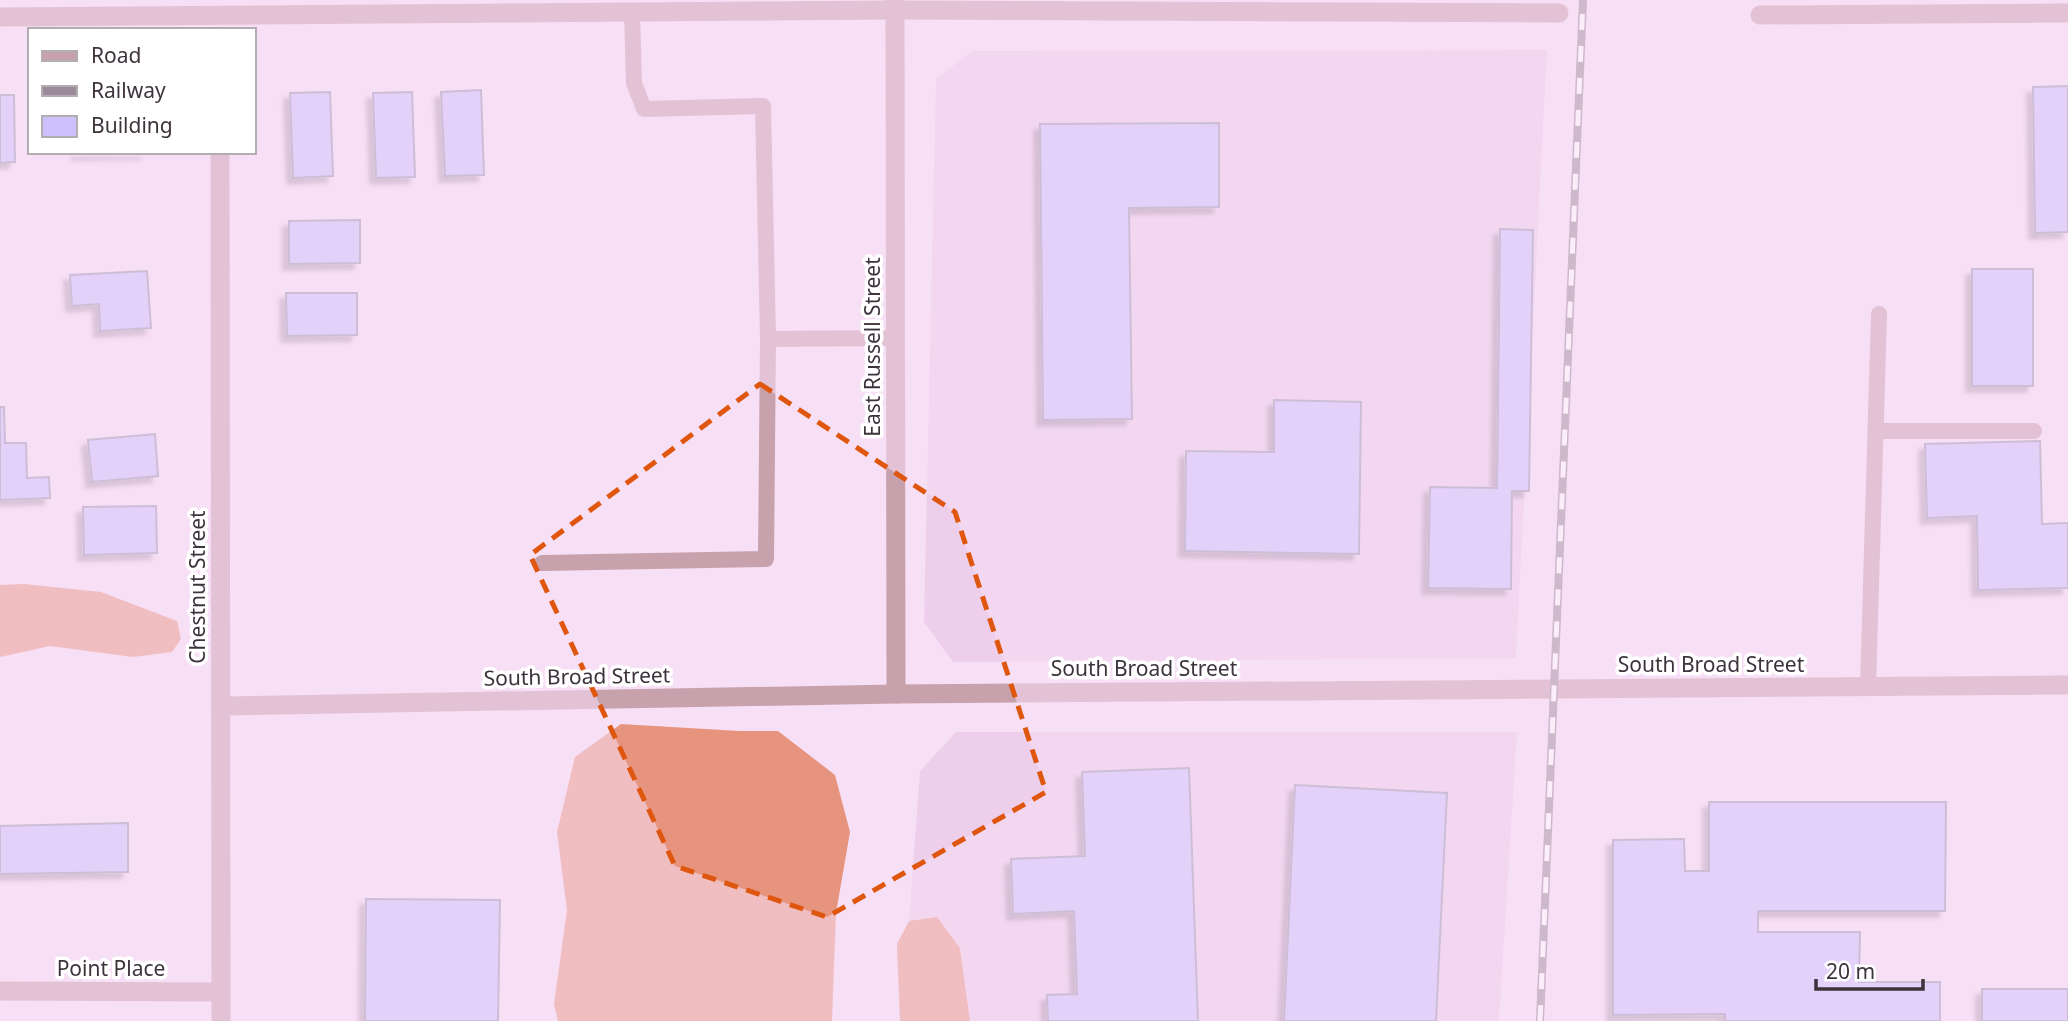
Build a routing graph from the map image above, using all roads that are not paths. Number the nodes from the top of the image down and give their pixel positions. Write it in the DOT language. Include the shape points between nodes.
graph roads {
  1 [pos="895,5"];
  2 [pos="782,6"];
  3 [pos="472,7"];
  4 [pos="632,12"];
  5 [pos="1559,13"];
  6 [pos="2068,13"];
  7 [pos="220,15"];
  8 [pos="1760,15"];
  9 [pos="0,17"];
  10 [pos="220,154"];
  11 [pos="1879,314"];
  12 [pos="895,338"];
  13 [pos="768,339"];
  14 [pos="1876,431"];
  15 [pos="2034,432"];
  16 [pos="542,563"];
  17 [pos="2068,685"];
  18 [pos="1868,687"];
  19 [pos="896,694"];
  20 [pos="221,706"];
  21 [pos="0,991"];
  22 [pos="221,992"];
  23 [pos="221,1021"];
  1 -- 2 [label="street"];
  1 -- 5 [label="street"];
  1 -- 12 [label="street, East Russell Street"];
  2 -- 4 [label="street"];
  3 -- 4 [label="street"];
  3 -- 7 [label="street"];
  4 -- 13 [label="lane" via="634,83 644,109 763,106"];
  6 -- 8 [label="street"];
  7 -- 9 [label="street"];
  10 -- 20 [label="street, Chestnut Street"];
  11 -- 14 [label="lane"];
  12 -- 13 [label="lane"];
  12 -- 19 [label="street, East Russell Street"];
  13 -- 16 [label="lane" via="766,559"];
  14 -- 15 [label="lane"];
  14 -- 18 [label="lane"];
  17 -- 18 [label="street, South Broad Street"];
  18 -- 19 [label="street, South Broad Street"];
  19 -- 20 [label="street, South Broad Street"];
  20 -- 22 [label="street, Chestnut Street"];
  21 -- 22 [label="street, Point Place"];
  22 -- 23 [label="street, Chestnut Street"];
}
